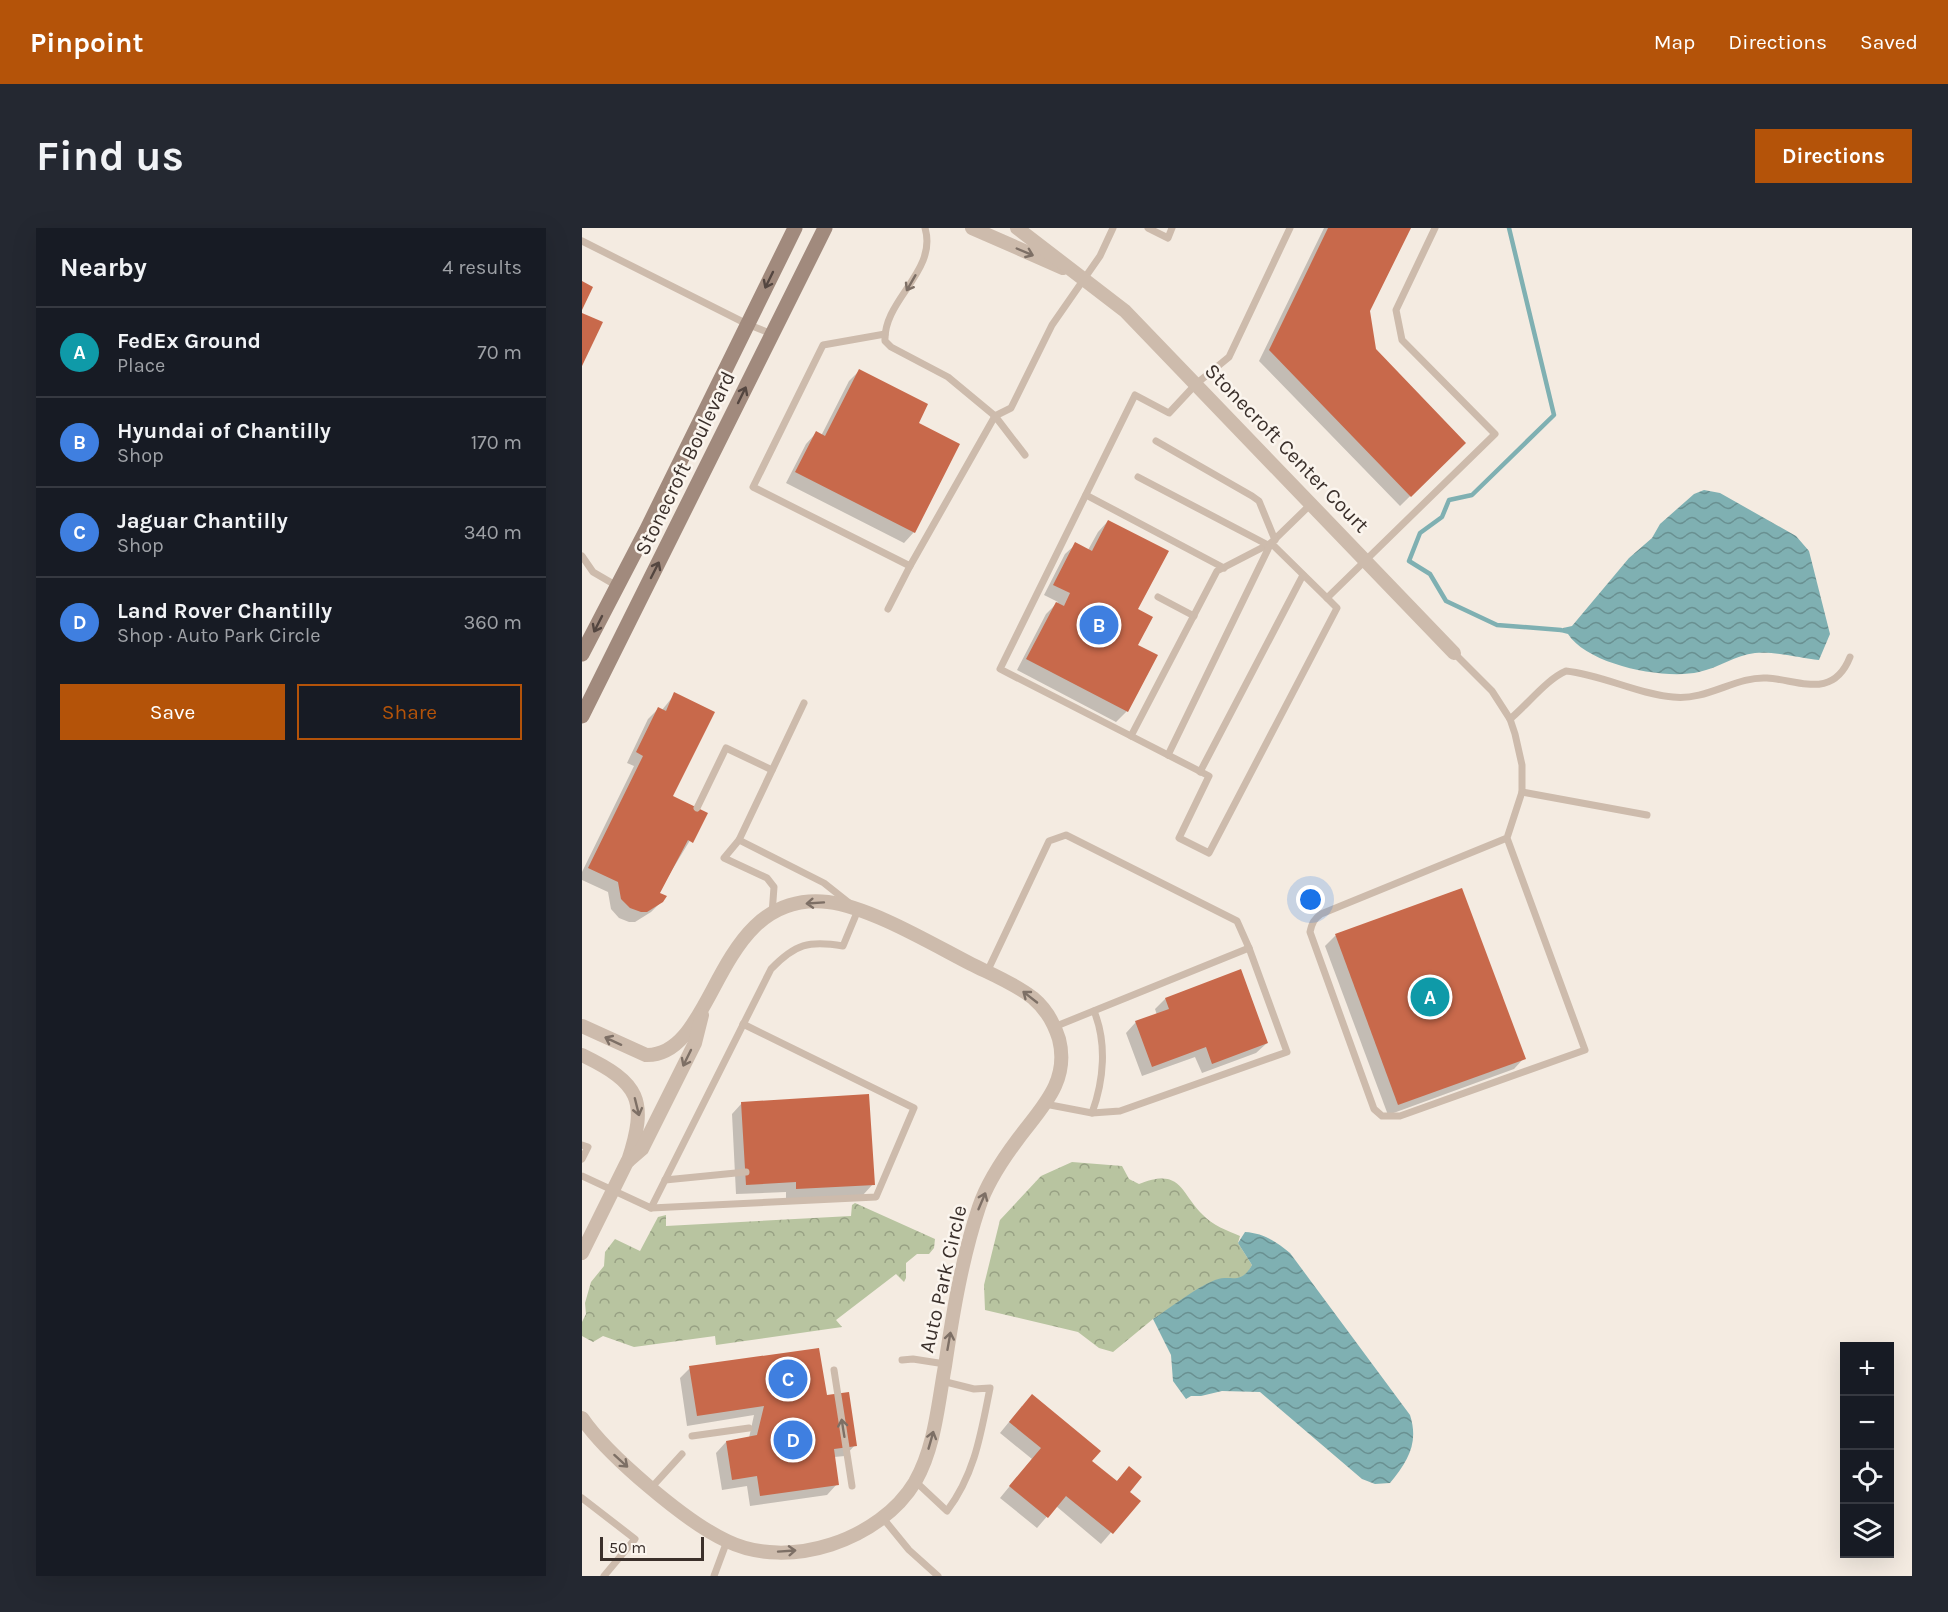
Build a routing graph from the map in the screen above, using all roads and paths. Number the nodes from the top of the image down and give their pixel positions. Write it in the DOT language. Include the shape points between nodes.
graph roads {
  1 [pos="795,228"];
  2 [pos="825,228"];
  3 [pos="925,228"];
  4 [pos="972,228"];
  5 [pos="1017,228"];
  6 [pos="1113,228"];
  7 [pos="1148,228"];
  8 [pos="1173,228"];
  9 [pos="1290,228"];
  10 [pos="1435,228"];
  11 [pos="582,241"];
  12 [pos="1084,278"];
  13 [pos="747,324"];
  14 [pos="772,334"];
  15 [pos="885,334"];
  16 [pos="1196,384"];
  17 [pos="995,416"];
  18 [pos="1156,441"];
  19 [pos="1025,455"];
  20 [pos="1138,477"];
  21 [pos="1086,495"];
  22 [pos="1311,504"];
  23 [pos="1272,543"];
  24 [pos="582,556"];
  25 [pos="1365,560"];
  26 [pos="910,566"];
  27 [pos="1224,568"];
  28 [pos="1303,575"];
  29 [pos="617,586"];
  30 [pos="1158,597"];
  31 [pos="1327,598"];
  32 [pos="888,609"];
  33 [pos="1194,616"];
  34 [pos="1454,653"];
  35 [pos="582,654"];
  36 [pos="1850,657"];
  37 [pos="804,703"];
  38 [pos="582,716"];
  39 [pos="1510,719"];
  40 [pos="1131,736"];
  41 [pos="1168,755"];
  42 [pos="772,770"];
  43 [pos="1200,772"];
  44 [pos="1522,792"];
  45 [pos="697,808"];
  46 [pos="1647,815"];
  47 [pos="1507,837"];
  48 [pos="739,840"];
  49 [pos="858,910"];
  50 [pos="772,914"];
  51 [pos="1249,948"];
  52 [pos="987,972"];
  53 [pos="705,1002"];
  54 [pos="1094,1011"];
  55 [pos="743,1024"];
  56 [pos="582,1026"];
  57 [pos="1054,1027"];
  58 [pos="582,1055"];
  59 [pos="1046,1104"];
  60 [pos="1092,1113"];
  61 [pos="582,1144"];
  62 [pos="582,1160"];
  63 [pos="627,1162"];
  64 [pos="746,1172"];
  65 [pos="582,1176"];
  66 [pos="666,1179"];
  67 [pos="613,1191"];
  68 [pos="651,1208"];
  69 [pos="582,1253"];
  70 [pos="902,1360"];
  71 [pos="945,1364"];
  72 [pos="834,1370"];
  73 [pos="942,1381"];
  74 [pos="582,1418"];
  75 [pos="749,1428"];
  76 [pos="692,1436"];
  77 [pos="682,1454"];
  78 [pos="915,1481"];
  79 [pos="852,1486"];
  80 [pos="652,1487"];
  81 [pos="582,1498"];
  82 [pos="882,1517"];
  83 [pos="727,1541"];
  84 [pos="604,1576"];
  85 [pos="714,1576"];
  86 [pos="938,1576"];
  1 -- 13 [label="main road, Stonecroft Boulevard, one-way"];
  2 -- 14 [label="main road, Stonecroft Boulevard"];
  3 -- 15 [label="lane, one-way" via="923,263"];
  4 -- 12 [label="street, Stonecroft Center Court, one-way"];
  5 -- 12 [label="street, Stonecroft Center Court"];
  6 -- 12 [label="lane"];
  7 -- 8 [label="lane" via="1168,238"];
  9 -- 16 [label="lane" via="1229,357"];
  10 -- 25 [label="lane" via="1396,310 1402,339 1495,434"];
  11 -- 13 [label="lane"];
  12 -- 16 [label="street, Stonecroft Center Court" via="1125,311"];
  12 -- 17 [label="lane" via="1052,325 1011,408"];
  13 -- 14 [label="lane"];
  13 -- 29 [label="main road, Stonecroft Boulevard"];
  38 -- 14 [label="main road, Stonecroft Boulevard, one-way"];
  15 -- 17 [label="lane" via="891,347 948,377"];
  15 -- 26 [label="lane" via="823,345 753,487"];
  16 -- 21 [label="lane" via="1169,413 1135,395"];
  16 -- 22 [label="street, Stonecroft Center Court"];
  17 -- 19 [label="lane"];
  17 -- 26 [label="lane"];
  18 -- 23 [label="lane" via="1259,501"];
  20 -- 23 [label="lane"];
  21 -- 27 [label="lane"];
  21 -- 40 [label="lane" via="1000,669"];
  22 -- 23 [label="lane"];
  22 -- 25 [label="street, Stonecroft Center Court"];
  23 -- 27 [label="lane"];
  23 -- 28 [label="lane"];
  23 -- 41 [label="lane"];
  24 -- 29 [label="lane" via="593,572"];
  25 -- 31 [label="lane"];
  25 -- 34 [label="street, Stonecroft Center Court"];
  26 -- 32 [label="lane"];
  27 -- 33 [label="lane" via="1217,571"];
  28 -- 31 [label="lane"];
  28 -- 43 [label="lane"];
  29 -- 35 [label="main road, Stonecroft Boulevard, one-way"];
  30 -- 33 [label="lane"];
  31 -- 43 [label="lane" via="1337,608 1209,853 1179,838 1209,776"];
  33 -- 40 [label="lane"];
  34 -- 39 [label="lane" via="1492,691"];
  36 -- 39 [label="lane" via="1838,676 1824,682 1805,686 1766,678 1696,697 1674,698 1566,671 1554,676"];
  37 -- 42 [label="lane"];
  39 -- 44 [label="lane" via="1522,765"];
  40 -- 41 [label="lane"];
  41 -- 43 [label="lane"];
  42 -- 45 [label="lane" via="726,748"];
  42 -- 48 [label="lane"];
  44 -- 46 [label="lane"];
  44 -- 47 [label="lane"];
  47 -- 47 [label="lane" via="1585,1050 1400,1116 1382,1116 1374,1109 1310,932 1314,918"];
  48 -- 49 [label="lane" via="824,883"];
  48 -- 50 [label="lane" via="724,858 767,878 774,887"];
  49 -- 50 [label="street, Auto Park Circle, one-way" via="811,902"];
  49 -- 52 [label="street, Auto Park Circle"];
  49 -- 55 [label="lane" via="843,946 803,945 779,960"];
  50 -- 53 [label="street, Auto Park Circle" via="750,930 732,952"];
  51 -- 52 [label="lane" via="1237,921 1066,835 1049,842"];
  51 -- 54 [label="lane"];
  51 -- 60 [label="lane" via="1287,1052 1128,1108"];
  57 -- 52 [label="street, Auto Park Circle, one-way" via="1032,997"];
  53 -- 56 [label="street, Auto Park Circle, one-way" via="683,1038 656,1055"];
  53 -- 63 [label="street, Auto Park Circle, one-way" via="695,1043 642,1149"];
  54 -- 57 [label="lane"];
  54 -- 60 [label="lane" via="1101,1033 1102,1057"];
  55 -- 66 [label="lane"];
  55 -- 68 [label="lane" via="914,1108 876,1197"];
  57 -- 59 [label="street, Auto Park Circle" via="1060,1042 1060,1075"];
  58 -- 63 [label="street, one-way" via="622,1077 634,1093 640,1116"];
  59 -- 60 [label="lane"];
  71 -- 59 [label="street, Auto Park Circle, one-way" via="981,1201 1017,1140"];
  61 -- 62 [label="lane" via="588,1147"];
  63 -- 67 [label="street, Auto Park Circle"];
  64 -- 66 [label="lane"];
  65 -- 67 [label="lane"];
  66 -- 68 [label="lane"];
  67 -- 68 [label="lane"];
  67 -- 69 [label="street, Auto Park Circle"];
  70 -- 71 [label="lane"];
  71 -- 73 [label="street, Auto Park Circle"];
  79 -- 72 [label="lane, one-way"];
  78 -- 73 [label="street, Auto Park Circle, one-way" via="931,1440"];
  73 -- 78 [label="lane" via="974,1389 990,1388 970,1473 947,1511"];
  74 -- 80 [label="street, Auto Park Circle, one-way" via="594,1436"];
  75 -- 76 [label="lane"];
  77 -- 80 [label="lane"];
  78 -- 82 [label="street, Auto Park Circle"];
  80 -- 83 [label="street, Auto Park Circle"];
  81 -- 84 [label="lane" via="635,1539"];
  83 -- 82 [label="street, Auto Park Circle, one-way" via="777,1552 808,1550 856,1534"];
  82 -- 86 [label="lane" via="909,1550"];
  83 -- 85 [label="lane"];
}
